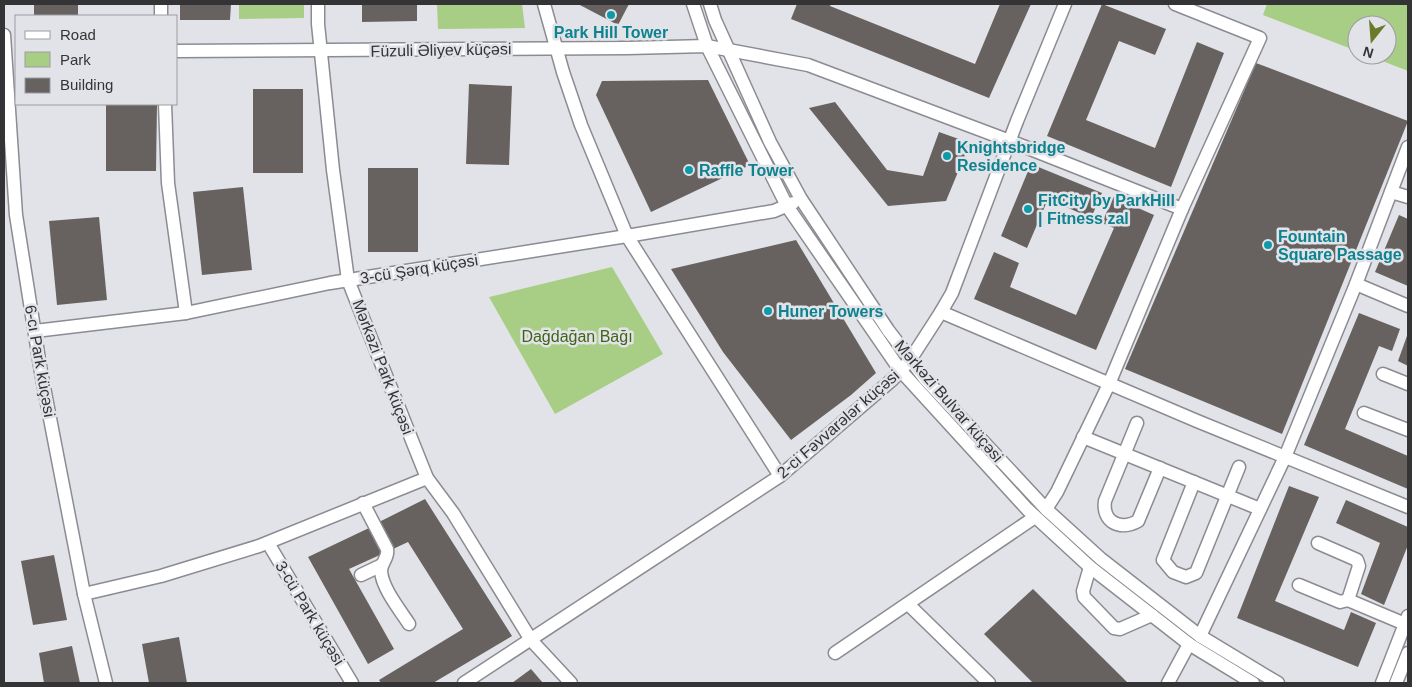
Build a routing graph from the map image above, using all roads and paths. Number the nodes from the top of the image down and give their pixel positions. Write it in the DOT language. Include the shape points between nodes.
graph roads {
  1 [pos="318,4"];
  2 [pos="544,4"];
  3 [pos="693,4"];
  4 [pos="710,4"];
  5 [pos="1064,4"];
  6 [pos="1175,4"];
  7 [pos="1191,7"];
  8 [pos="4,35"];
  9 [pos="706,46"];
  10 [pos="556,48"];
  11 [pos="730,50"];
  12 [pos="178,51"];
  13 [pos="321,51"];
  14 [pos="11,57"];
  15 [pos="164,105"];
  16 [pos="1010,141"];
  17 [pos="1408,147"];
  18 [pos="1391,192"];
  19 [pos="1408,197"];
  20 [pos="801,199"];
  21 [pos="787,206"];
  22 [pos="1182,209"];
  23 [pos="628,236"];
  24 [pos="348,280"];
  25 [pos="1356,284"];
  26 [pos="1408,306"];
  27 [pos="941,312"];
  28 [pos="186,313"];
  29 [pos="34,332"];
  30 [pos="910,360"];
  31 [pos="900,370"];
  32 [pos="1383,374"];
  33 [pos="1109,384"];
  34 [pos="1408,384"];
  35 [pos="1364,413"];
  36 [pos="1137,423"];
  37 [pos="1408,430"];
  38 [pos="1083,437"];
  39 [pos="1124,453"];
  40 [pos="1285,457"];
  41 [pos="1240,467"];
  42 [pos="1160,468"];
  43 [pos="780,476"];
  44 [pos="426,478"];
  45 [pos="1194,482"];
  46 [pos="1228,496"];
  47 [pos="364,503"];
  48 [pos="1408,507"];
  49 [pos="1260,509"];
  50 [pos="1041,513"];
  51 [pos="268,543"];
  52 [pos="1318,543"];
  53 [pos="382,565"];
  54 [pos="1090,567"];
  55 [pos="361,575"];
  56 [pos="1299,585"];
  57 [pos="84,594"];
  58 [pos="1348,600"];
  59 [pos="908,604"];
  60 [pos="1152,615"];
  61 [pos="1407,620"];
  62 [pos="409,624"];
  63 [pos="1200,636"];
  64 [pos="531,640"];
  65 [pos="1189,644"];
  66 [pos="835,653"];
  67 [pos="1407,661"];
  68 [pos="106,683"];
  69 [pos="352,683"];
  70 [pos="464,683"];
  71 [pos="571,683"];
  72 [pos="989,683"];
  73 [pos="1168,683"];
  74 [pos="1253,683"];
  75 [pos="1278,683"];
  76 [pos="1382,683"];
  77 [pos="1396,683"];
  1 -- 13 [label="street, Mərkəzi Park küçəsi"];
  2 -- 10 [label="street"];
  3 -- 9 [label="street, Mərkəzi Bulvar küçəsi"];
  4 -- 11 [label="street, Mərkəzi Bulvar küçəsi"];
  5 -- 16 [label="street, 2-ci Fəvvarələr küçəsi"];
  6 -- 7 [label="street"];
  7 -- 22 [label="street" via="1260,38"];
  8 -- 14 [label="street, 6-cı Park küçəsi"];
  9 -- 10 [label="street, Füzuli Əliyev küçəsi"];
  9 -- 11 [label="street, Füzuli Əliyev küçəsi"];
  9 -- 21 [label="street, Mərkəzi Bulvar küçəsi"];
  10 -- 13 [label="street, Füzuli Əliyev küçəsi"];
  10 -- 23 [label="street" via="582,125"];
  11 -- 16 [label="street, Füzuli Əliyev küçəsi" via="808,65"];
  11 -- 20 [label="street, Mərkəzi Bulvar küçəsi" via="770,142"];
  12 -- 13 [label="street, Füzuli Əliyev küçəsi"];
  13 -- 24 [label="street, Mərkəzi Park küçəsi"];
  14 -- 29 [label="street, 6-cı Park küçəsi" via="16,215"];
  15 -- 28 [label="street" via="168,183"];
  16 -- 22 [label="street, Füzuli Əliyev küçəsi"];
  16 -- 27 [label="street, 2-ci Fəvvarələr küçəsi" via="952,292"];
  17 -- 18 [label="street"];
  18 -- 19 [label="street"];
  18 -- 25 [label="street"];
  20 -- 21 [label="street, 3-cü Şərq küçəsi"];
  20 -- 30 [label="street, Mərkəzi Bulvar küçəsi"];
  21 -- 23 [label="street, 3-cü Şərq küçəsi" via="774,211"];
  21 -- 31 [label="street, Mərkəzi Bulvar küçəsi"];
  22 -- 33 [label="street"];
  23 -- 24 [label="street, 3-cü Şərq küçəsi"];
  23 -- 43 [label="street"];
  24 -- 28 [label="street, 3-cü Şərq küçəsi"];
  24 -- 44 [label="street, Mərkəzi Park küçəsi"];
  25 -- 26 [label="street"];
  25 -- 40 [label="street"];
  27 -- 30 [label="street, 2-ci Fəvvarələr küçəsi"];
  27 -- 33 [label="street"];
  28 -- 29 [label="street, 3-cü Şərq küçəsi"];
  29 -- 57 [label="street, 6-cı Park küçəsi"];
  30 -- 31 [label="street, 2-ci Fəvvarələr küçəsi"];
  30 -- 50 [label="street, Mərkəzi Bulvar küçəsi"];
  31 -- 43 [label="street, 2-ci Fəvvarələr küçəsi"];
  31 -- 50 [label="street, Mərkəzi Bulvar küçəsi"];
  32 -- 34 [label="street"];
  33 -- 38 [label="street"];
  33 -- 40 [label="street"];
  35 -- 37 [label="street"];
  36 -- 39 [label="street"];
  38 -- 39 [label="street"];
  38 -- 50 [label="street" via="1057,492"];
  39 -- 42 [label="street"];
  39 -- 42 [label="street" via="1104,511 1108,519 1120,525 1138,521"];
  40 -- 48 [label="street"];
  40 -- 49 [label="street"];
  41 -- 46 [label="street"];
  42 -- 45 [label="street"];
  43 -- 64 [label="street, 2-ci Fəvvarələr küçəsi"];
  44 -- 47 [label="street"];
  44 -- 64 [label="street, Mərkəzi Park küçəsi" via="453,513"];
  45 -- 46 [label="street"];
  45 -- 46 [label="street" via="1164,560 1172,572 1186,577 1196,573"];
  46 -- 49 [label="street"];
  47 -- 51 [label="street"];
  47 -- 53 [label="street" via="387,549 388,556"];
  49 -- 63 [label="street"];
  50 -- 54 [label="street, Mərkəzi Bulvar küçəsi"];
  50 -- 59 [label="street"];
  50 -- 63 [label="street, Mərkəzi Bulvar küçəsi"];
  51 -- 57 [label="street" via="161,576"];
  51 -- 69 [label="street, 3-cü Park küçəsi"];
  52 -- 58 [label="street" via="1357,560 1359,566"];
  53 -- 55 [label="street"];
  53 -- 62 [label="street" via="386,586"];
  54 -- 60 [label="street, Mərkəzi Bulvar küçəsi"];
  54 -- 60 [label="street" via="1084,597 1114,628 1120,629"];
  56 -- 58 [label="street" via="1340,602"];
  57 -- 68 [label="street, 6-cı Park küçəsi"];
  58 -- 61 [label="street"];
  59 -- 66 [label="street"];
  59 -- 72 [label="street"];
  60 -- 65 [label="street, Mərkəzi Bulvar küçəsi"];
  61 -- 76 [label="street"];
  63 -- 75 [label="street, Mərkəzi Bulvar küçəsi"];
  64 -- 70 [label="street, 2-ci Fəvvarələr küçəsi"];
  64 -- 71 [label="street, Mərkəzi Park küçəsi"];
  65 -- 73 [label="street"];
  65 -- 74 [label="street, Mərkəzi Bulvar küçəsi"];
  67 -- 77 [label="street"];
}
